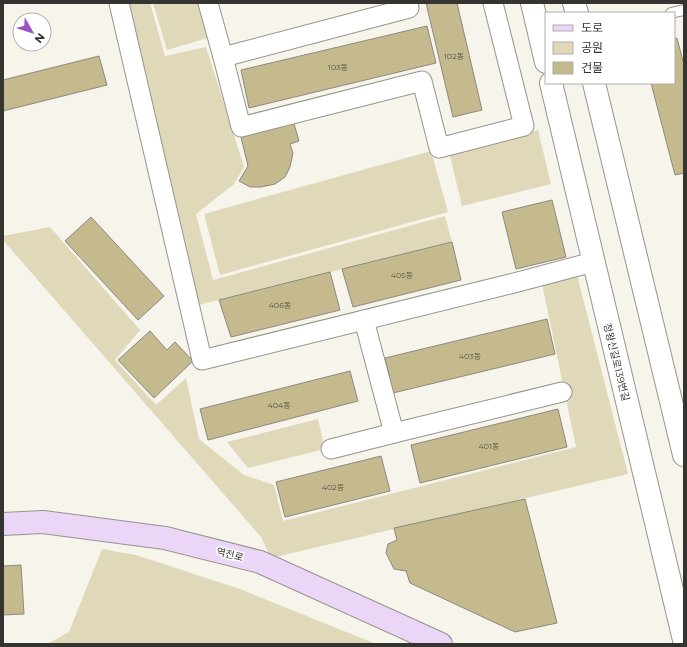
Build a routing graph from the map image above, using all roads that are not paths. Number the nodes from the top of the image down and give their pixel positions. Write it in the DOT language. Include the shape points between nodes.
graph roads {
  1 [pos="119,3"];
  2 [pos="208,3"];
  3 [pos="408,3"];
  4 [pos="493,3"];
  5 [pos="532,3"];
  6 [pos="224,57"];
  7 [pos="545,58"];
  8 [pos="551,84"];
  9 [pos="594,84"];
  10 [pos="593,262"];
  11 [pos="364,320"];
  12 [pos="562,392"];
  13 [pos="394,433"];
  14 [pos="331,449"];
  15 [pos="684,455"];
  16 [pos="3,524"];
  17 [pos="684,640"];
  18 [pos="441,644"];
  1 -- 11 [label="street" via="202,360"];
  2 -- 6 [label="street"];
  3 -- 6 [label="street" via="409,8"];
  4 -- 6 [label="street" via="524,126 439,148 422,81 241,127"];
  5 -- 7 [label="street"];
  8 -- 10 [label="street, 정왕신길로139번길"];
  9 -- 15 [label="street"];
  10 -- 11 [label="street"];
  10 -- 17 [label="street, 정왕신길로139번길"];
  11 -- 13 [label="street"];
  12 -- 13 [label="street"];
  13 -- 14 [label="street"];
  16 -- 18 [label="main road, 역전로" via="43,522 165,538 260,562"];
}
